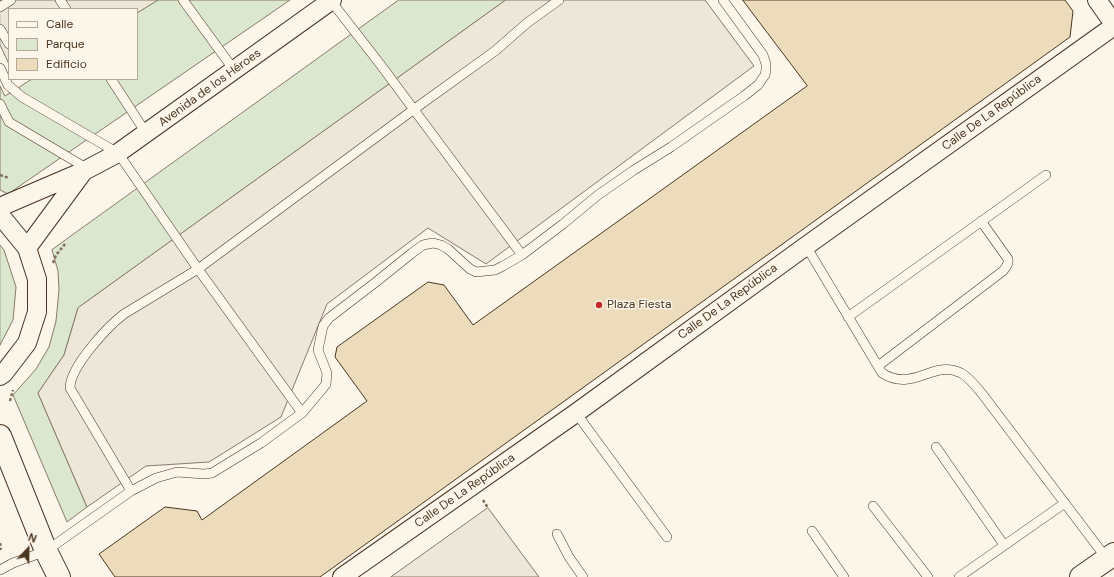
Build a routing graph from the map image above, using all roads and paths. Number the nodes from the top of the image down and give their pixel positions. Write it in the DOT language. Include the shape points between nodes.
graph roads {
  1 [pos="11,0"];
  2 [pos="183,0"];
  3 [pos="559,0"];
  4 [pos="723,0"];
  5 [pos="1097,0"];
  6 [pos="332,1"];
  7 [pos="0,7"];
  8 [pos="1114,25"];
  9 [pos="0,29"];
  10 [pos="8,42"];
  11 [pos="0,68"];
  12 [pos="234,70"];
  13 [pos="8,80"];
  14 [pos="112,80"];
  15 [pos="0,104"];
  16 [pos="413,110"];
  17 [pos="146,133"];
  18 [pos="118,153"];
  19 [pos="86,170"];
  20 [pos="0,175"];
  21 [pos="1046,175"];
  22 [pos="10,178"];
  23 [pos="0,207"];
  24 [pos="0,215"];
  25 [pos="981,222"];
  26 [pos="806,246"];
  27 [pos="28,248"];
  28 [pos="522,255"];
  29 [pos="198,269"];
  30 [pos="848,317"];
  31 [pos="878,366"];
  32 [pos="0,376"];
  33 [pos="302,413"];
  34 [pos="576,413"];
  35 [pos="0,436"];
  36 [pos="936,447"];
  37 [pos="131,491"];
  38 [pos="1065,503"];
  39 [pos="873,506"];
  40 [pos="812,531"];
  41 [pos="557,534"];
  42 [pos="667,537"];
  43 [pos="0,543"];
  44 [pos="1004,545"];
  45 [pos="0,550"];
  46 [pos="46,551"];
  47 [pos="1110,556"];
  48 [pos="0,570"];
  49 [pos="962,576"];
  50 [pos="59,577"];
  51 [pos="342,577"];
  52 [pos="583,577"];
  53 [pos="844,577"];
  54 [pos="928,577"];
  55 [pos="1082,577"];
  1 -- 7 [label="lane"];
  2 -- 12 [label="lane"];
  3 -- 16 [label="lane" via="495,51"];
  4 -- 28 [label="lane" via="763,56 766,70 762,80 671,147 598,195"];
  5 -- 8 [label="street"];
  6 -- 12 [label="street, Avenida de los Héroes"];
  6 -- 16 [label="lane"];
  8 -- 26 [label="street, Calle De La República"];
  9 -- 10 [label="lane"];
  11 -- 13 [label="lane"];
  12 -- 17 [label="street, Avenida de los Héroes"];
  13 -- 18 [label="lane" via="22,97"];
  14 -- 17 [label="lane"];
  15 -- 19 [label="lane" via="9,122"];
  16 -- 28 [label="lane"];
  16 -- 29 [label="lane"];
  17 -- 18 [label="street, Avenida de los Héroes"];
  18 -- 19 [label="street, Avenida de los Héroes"];
  18 -- 29 [label="lane"];
  19 -- 23 [label="street, Avenida de los Héroes"];
  19 -- 27 [label="street, Avenida de los Héroes"];
  20 -- 22 [label="path"];
  21 -- 25 [label="lane"];
  24 -- 27 [label="street"];
  25 -- 30 [label="lane"];
  25 -- 31 [label="lane" via="1008,259 1007,266"];
  26 -- 30 [label="lane"];
  26 -- 34 [label="street, Calle De La República"];
  27 -- 32 [label="street" via="37,279 37,312 27,343"];
  28 -- 33 [label="lane" via="495,270 476,272 442,245 428,244 417,249 326,322 318,350 326,373 326,384"];
  29 -- 33 [label="lane"];
  29 -- 37 [label="lane" via="114,322 74,372 70,383 70,388"];
  30 -- 31 [label="lane"];
  31 -- 38 [label="lane" via="882,373 897,380 910,380 942,370 953,371 970,380"];
  33 -- 37 [label="lane" via="212,474 177,472 156,478"];
  34 -- 42 [label="lane"];
  34 -- 51 [label="street, Calle De La República"];
  35 -- 46 [label="main road"];
  36 -- 44 [label="lane"];
  37 -- 46 [label="lane"];
  38 -- 44 [label="lane"];
  38 -- 47 [label="lane"];
  39 -- 54 [label="lane"];
  40 -- 53 [label="lane"];
  41 -- 52 [label="lane"];
  43 -- 45 [label="path"];
  44 -- 49 [label="lane"];
  46 -- 48 [label="lane"];
  46 -- 50 [label="main road"];
  47 -- 55 [label="main road"];
}
